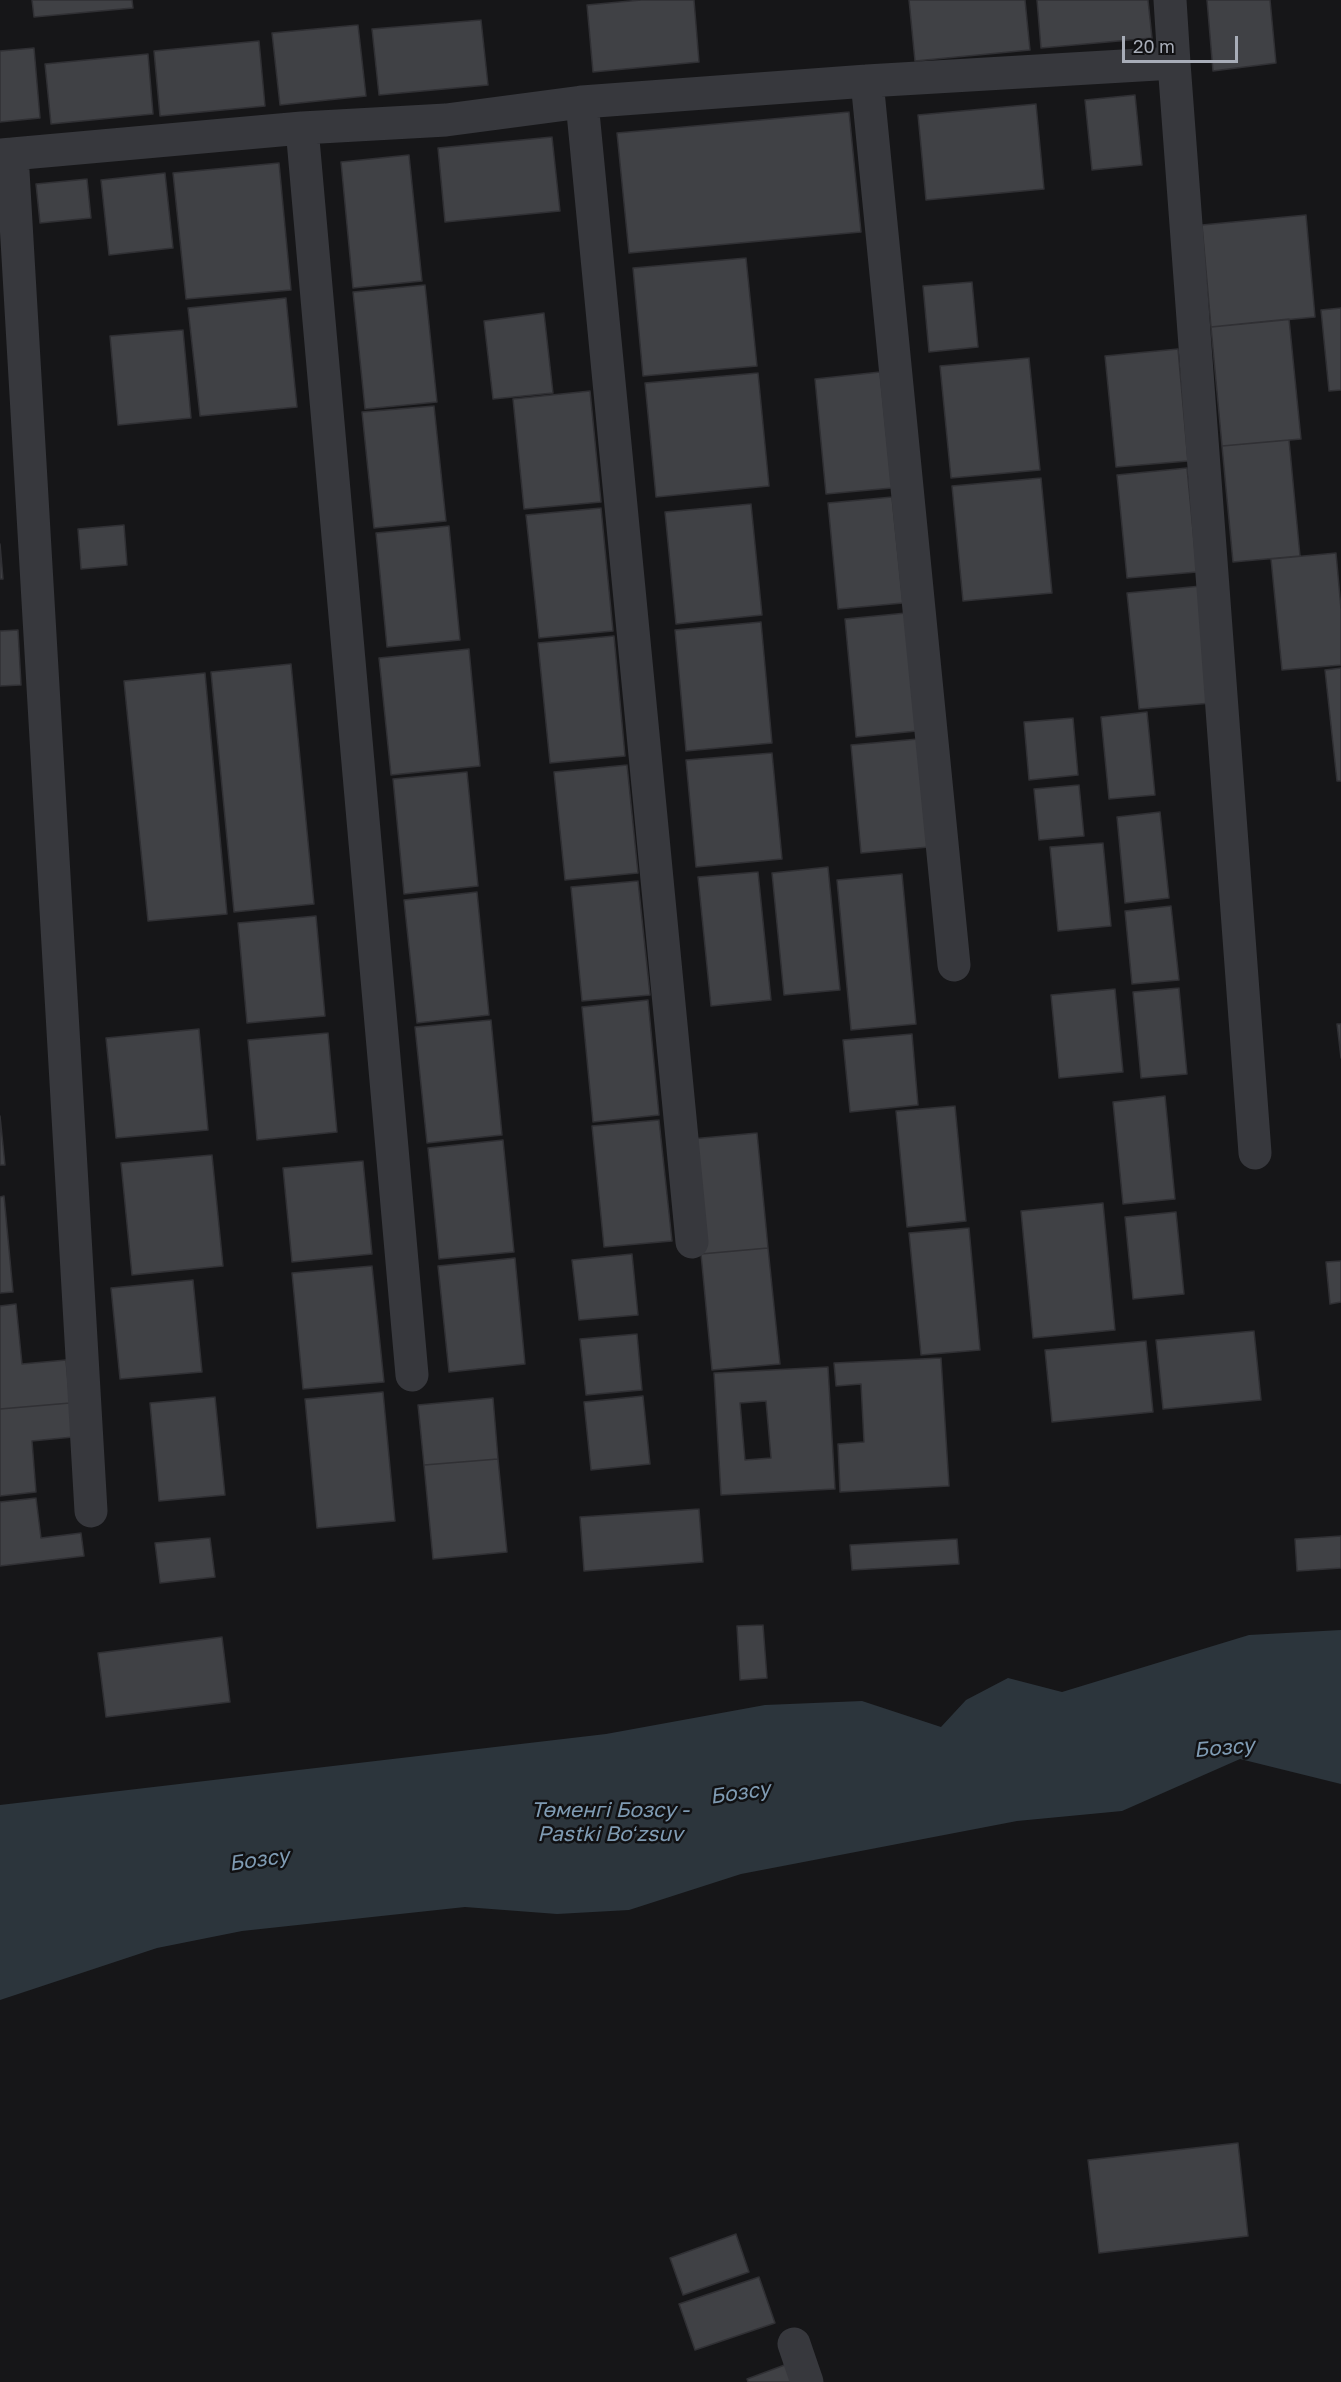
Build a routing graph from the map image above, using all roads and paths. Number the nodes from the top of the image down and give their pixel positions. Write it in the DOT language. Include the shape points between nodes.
graph roads {
  1 [pos="1170,0"];
  2 [pos="1174,63"];
  3 [pos="867,81"];
  4 [pos="582,102"];
  5 [pos="302,128"];
  6 [pos="6,154"];
  7 [pos="954,965"];
  8 [pos="1255,1153"];
  9 [pos="692,1242"];
  10 [pos="412,1375"];
  11 [pos="91,1511"];
  12 [pos="794,2344"];
  13 [pos="807,2382"];
  1 -- 2 [label="street"];
  2 -- 3 [label="street"];
  2 -- 8 [label="street"];
  3 -- 4 [label="street"];
  3 -- 7 [label="street"];
  4 -- 5 [label="street" via="446,120"];
  4 -- 9 [label="street"];
  5 -- 6 [label="street"];
  5 -- 10 [label="street"];
  6 -- 11 [label="street"];
  12 -- 13 [label="street"];
}
